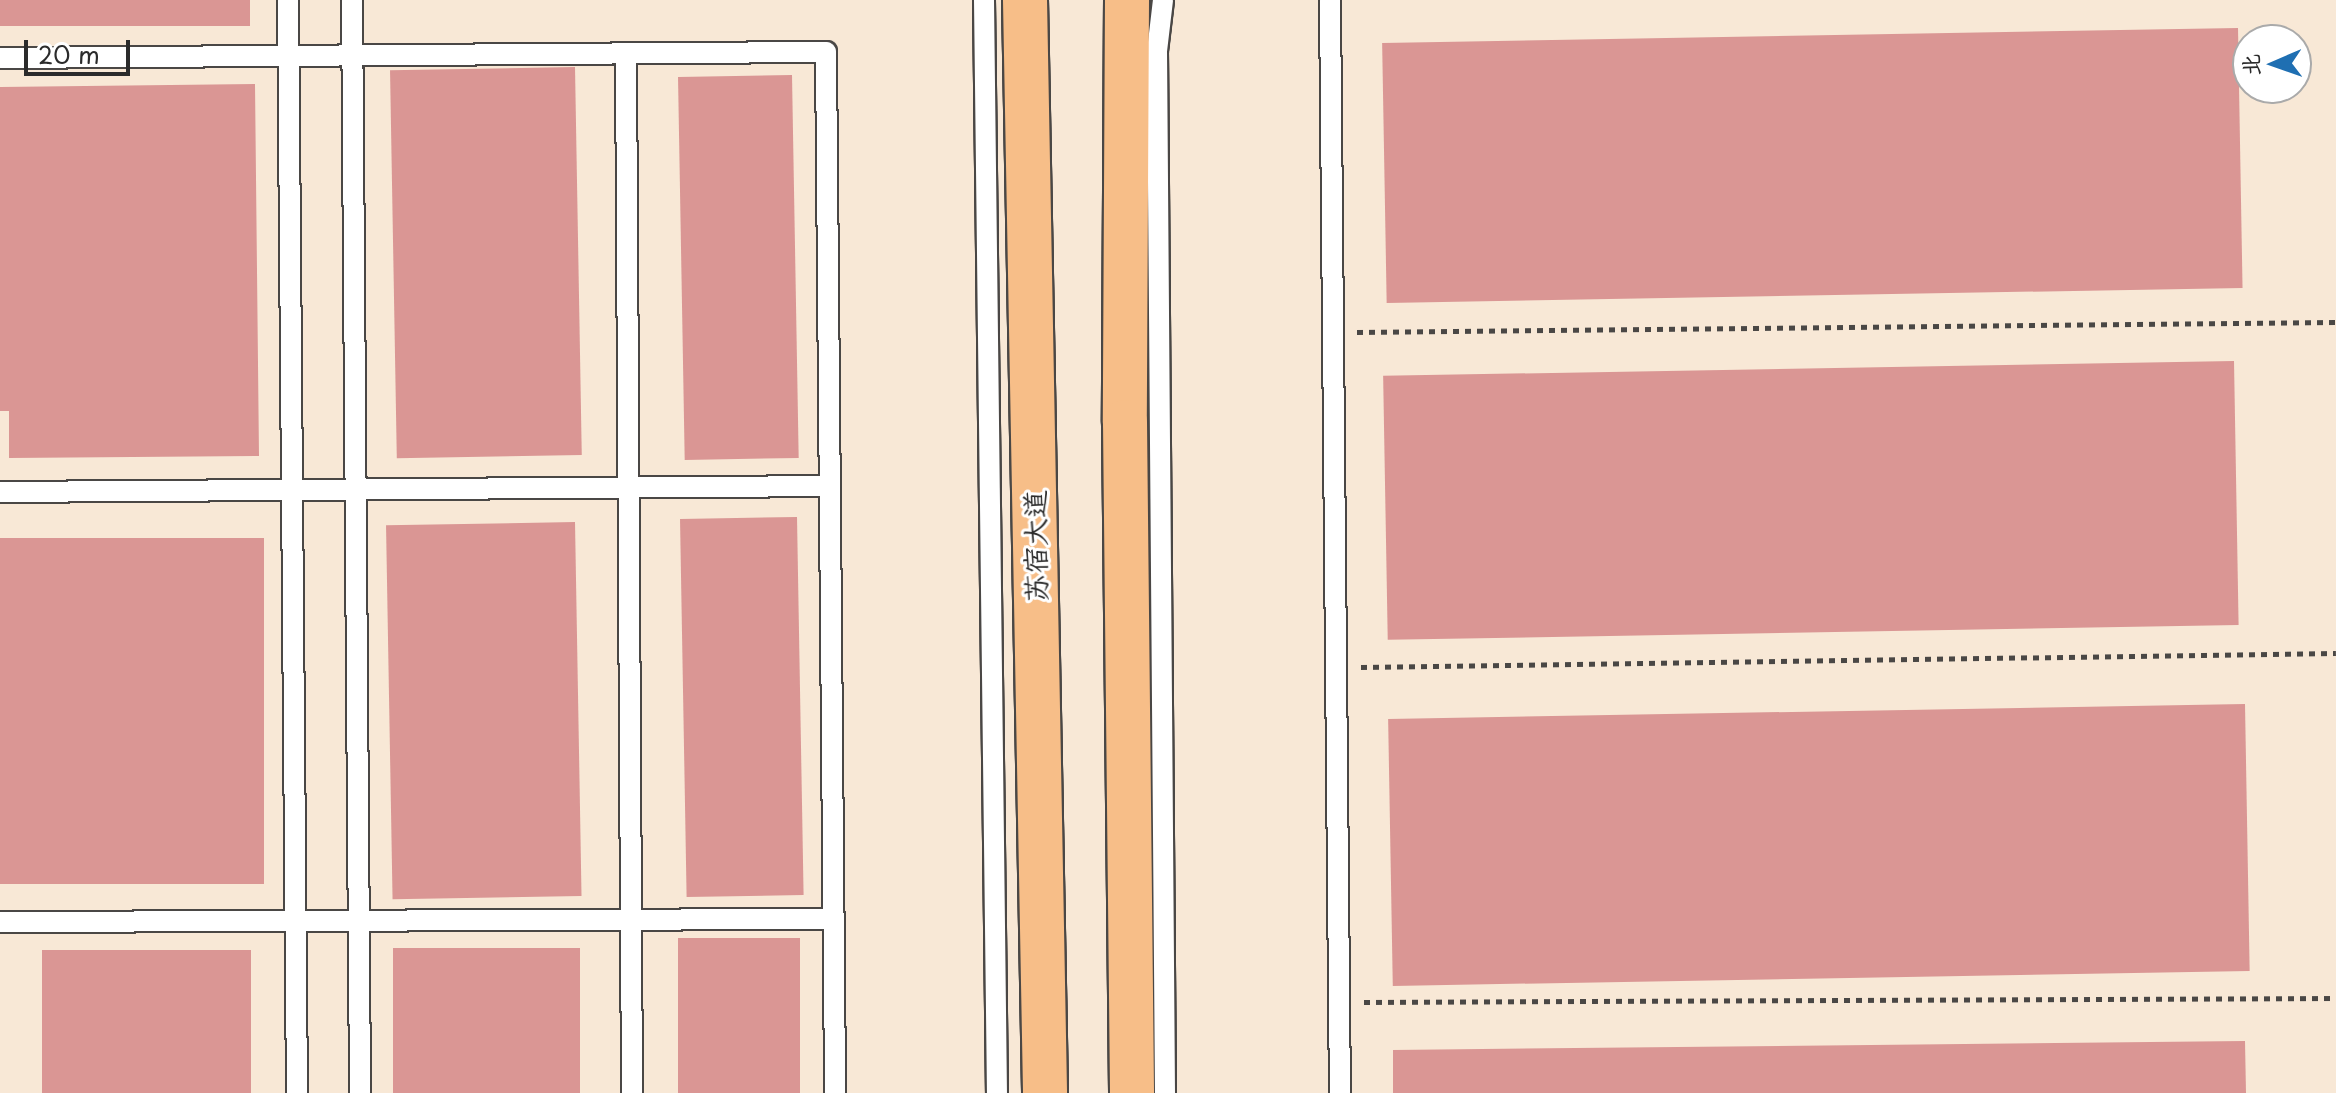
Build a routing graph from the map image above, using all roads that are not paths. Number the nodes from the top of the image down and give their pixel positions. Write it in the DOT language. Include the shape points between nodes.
graph roads {
  1 [pos="288,0"];
  2 [pos="352,0"];
  3 [pos="984,0"];
  4 [pos="1025,0"];
  5 [pos="1127,0"];
  6 [pos="1163,0"];
  7 [pos="1330,0"];
  8 [pos="626,53"];
  9 [pos="352,55"];
  10 [pos="288,56"];
  11 [pos="0,58"];
  12 [pos="830,486"];
  13 [pos="629,487"];
  14 [pos="356,489"];
  15 [pos="292,490"];
  16 [pos="0,492"];
  17 [pos="834,919"];
  18 [pos="631,920"];
  19 [pos="295,921"];
  20 [pos="359,921"];
  21 [pos="0,922"];
  22 [pos="297,1093"];
  23 [pos="360,1093"];
  24 [pos="632,1093"];
  25 [pos="835,1093"];
  26 [pos="997,1093"];
  27 [pos="1045,1093"];
  28 [pos="1132,1093"];
  29 [pos="1165,1093"];
  30 [pos="1340,1093"];
  1 -- 10 [label="lane"];
  2 -- 9 [label="lane"];
  3 -- 26 [label="lane"];
  4 -- 27 [label="main road, 苏宿大道"];
  5 -- 28 [label="main road"];
  6 -- 29 [label="lane" via="1157,51"];
  7 -- 30 [label="lane"];
  8 -- 9 [label="lane"];
  8 -- 12 [label="lane" via="826,52"];
  8 -- 13 [label="lane"];
  9 -- 10 [label="lane"];
  9 -- 14 [label="lane"];
  10 -- 11 [label="lane"];
  10 -- 15 [label="lane"];
  12 -- 13 [label="lane"];
  12 -- 17 [label="lane"];
  13 -- 14 [label="lane"];
  13 -- 18 [label="lane"];
  14 -- 15 [label="lane"];
  14 -- 20 [label="lane"];
  15 -- 16 [label="lane"];
  15 -- 19 [label="lane"];
  17 -- 18 [label="lane"];
  17 -- 25 [label="lane"];
  18 -- 20 [label="lane"];
  18 -- 24 [label="lane"];
  19 -- 20 [label="lane"];
  19 -- 21 [label="lane"];
  19 -- 22 [label="lane"];
  20 -- 23 [label="lane"];
}
